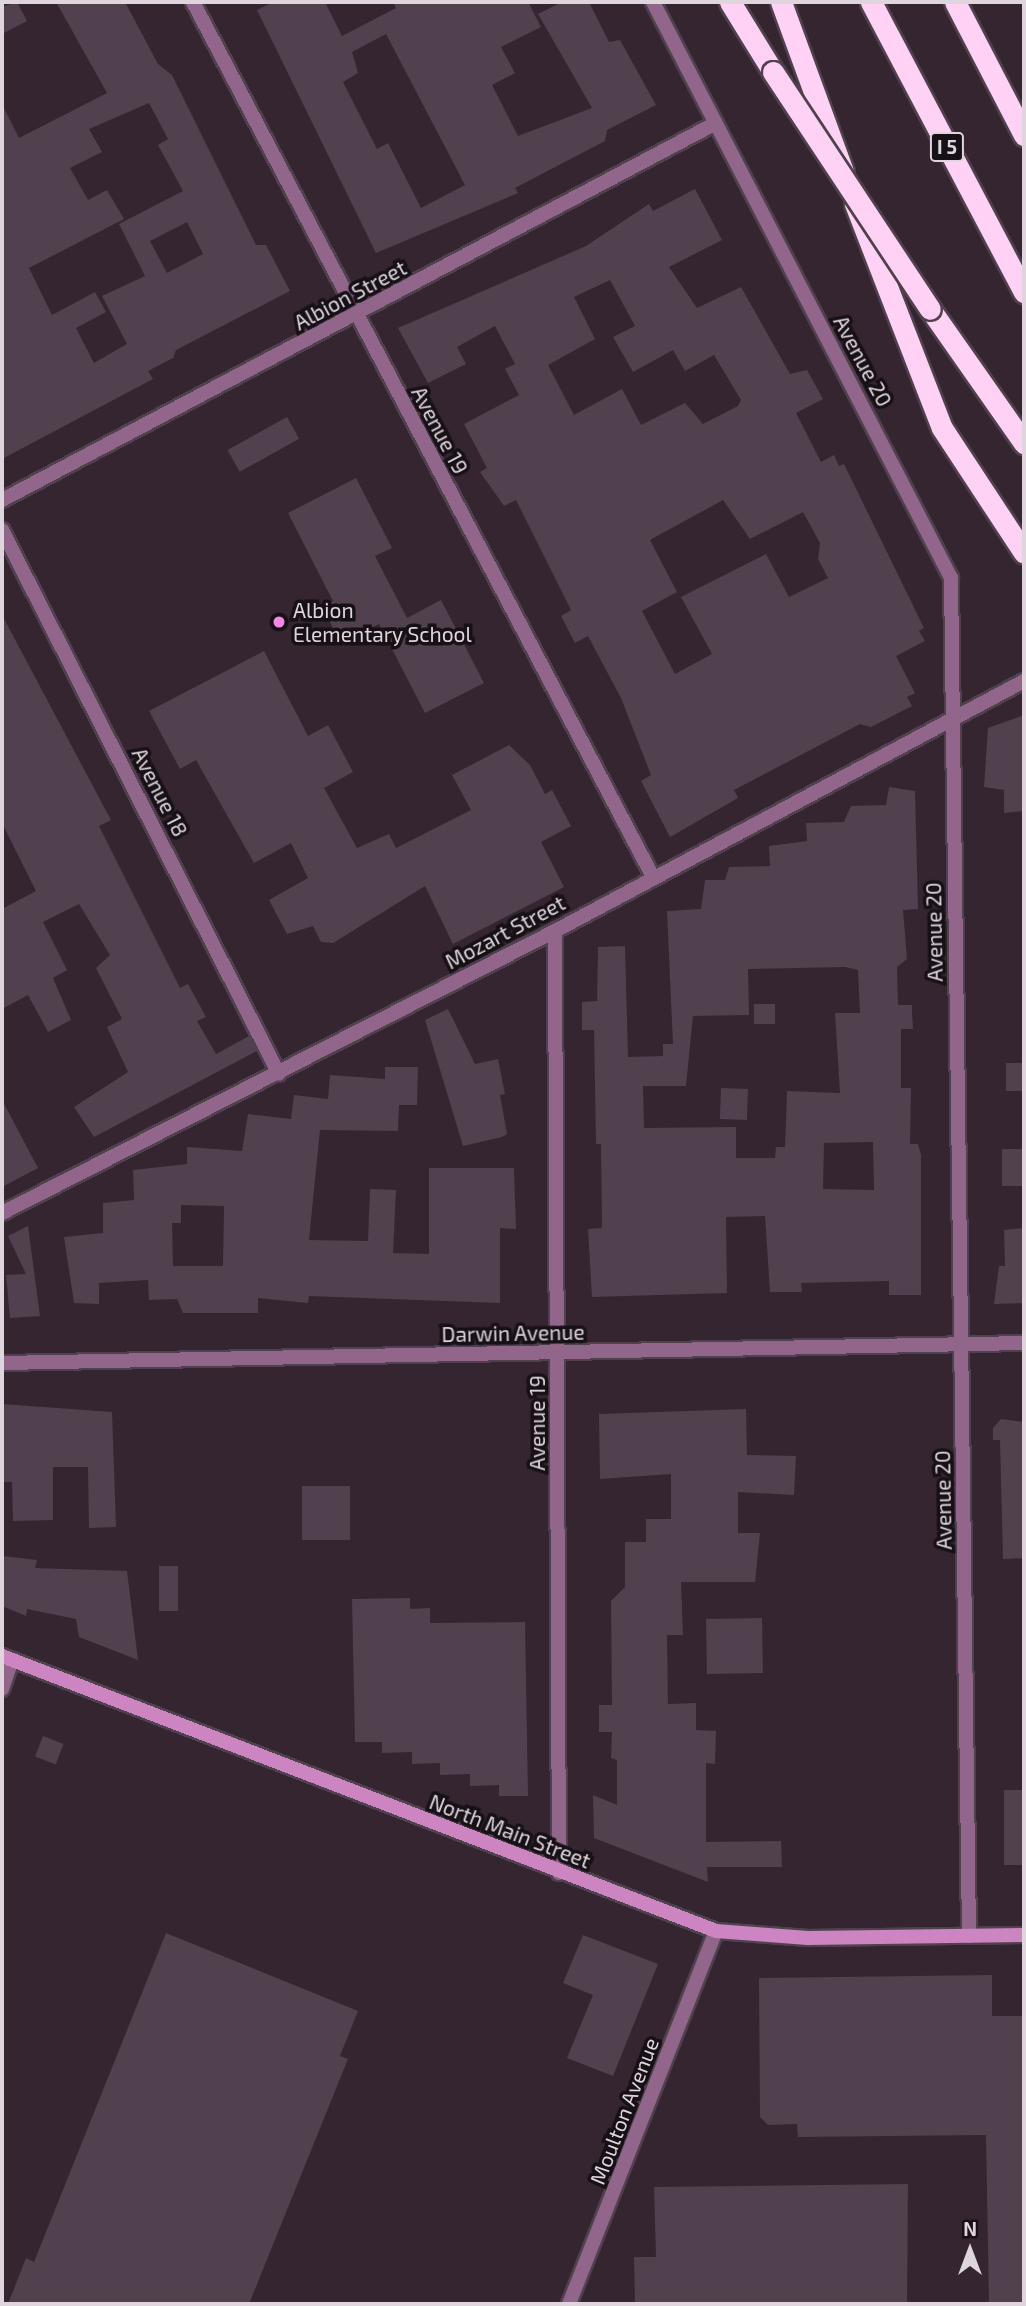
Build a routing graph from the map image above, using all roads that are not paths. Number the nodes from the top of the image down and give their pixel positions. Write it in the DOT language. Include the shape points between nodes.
graph roads {
  1 [pos="192,2"];
  2 [pos="653,2"];
  3 [pos="730,2"];
  4 [pos="781,2"];
  5 [pos="870,2"];
  6 [pos="955,2"];
  7 [pos="716,123"];
  8 [pos="1024,135"];
  9 [pos="1024,292"];
  10 [pos="356,316"];
  11 [pos="1024,443"];
  12 [pos="2,500"];
  13 [pos="2,530"];
  14 [pos="1024,553"];
  15 [pos="1024,681"];
  16 [pos="953,717"];
  17 [pos="653,877"];
  18 [pos="555,931"];
  19 [pos="279,1073"];
  20 [pos="2,1213"];
  21 [pos="1024,1343"];
  22 [pos="960,1344"];
  23 [pos="557,1353"];
  24 [pos="2,1363"];
  25 [pos="7,1658"];
  26 [pos="2,1689"];
  27 [pos="559,1873"];
  28 [pos="716,1931"];
  29 [pos="1024,1935"];
  30 [pos="969,1936"];
  31 [pos="569,2304"];
  1 -- 10 [label="street, Avenue 19"];
  2 -- 7 [label="street, Avenue 20"];
  3 -- 11 [label="highway, bridge" via="930,309"];
  4 -- 14 [label="highway" via="942,428"];
  5 -- 9 [label="highway, I 5"];
  6 -- 8 [label="highway"];
  7 -- 10 [label="street, Albion Street"];
  7 -- 16 [label="street, Avenue 20" via="951,578"];
  10 -- 12 [label="street, Albion Street"];
  10 -- 17 [label="street, Avenue 19"];
  13 -- 19 [label="street, Avenue 18"];
  15 -- 16 [label="street, Mozart Street"];
  16 -- 17 [label="street, Mozart Street"];
  16 -- 22 [label="street, Avenue 20"];
  17 -- 18 [label="street, Mozart Street"];
  18 -- 19 [label="street, Mozart Street"];
  18 -- 23 [label="street, Avenue 19"];
  19 -- 20 [label="street, Mozart Street"];
  21 -- 22 [label="street, Darwin Avenue"];
  22 -- 23 [label="street, Darwin Avenue"];
  22 -- 30 [label="street, Avenue 20"];
  23 -- 24 [label="street, Darwin Avenue"];
  23 -- 27 [label="street, Avenue 19"];
  25 -- 26 [label="street"];
  25 -- 27 [label="main road, North Main Street"];
  27 -- 28 [label="main road, North Main Street"];
  28 -- 30 [label="main road, North Main Street"];
  28 -- 31 [label="street, Moulton Avenue"];
  29 -- 30 [label="main road, North Main Street"];
}
